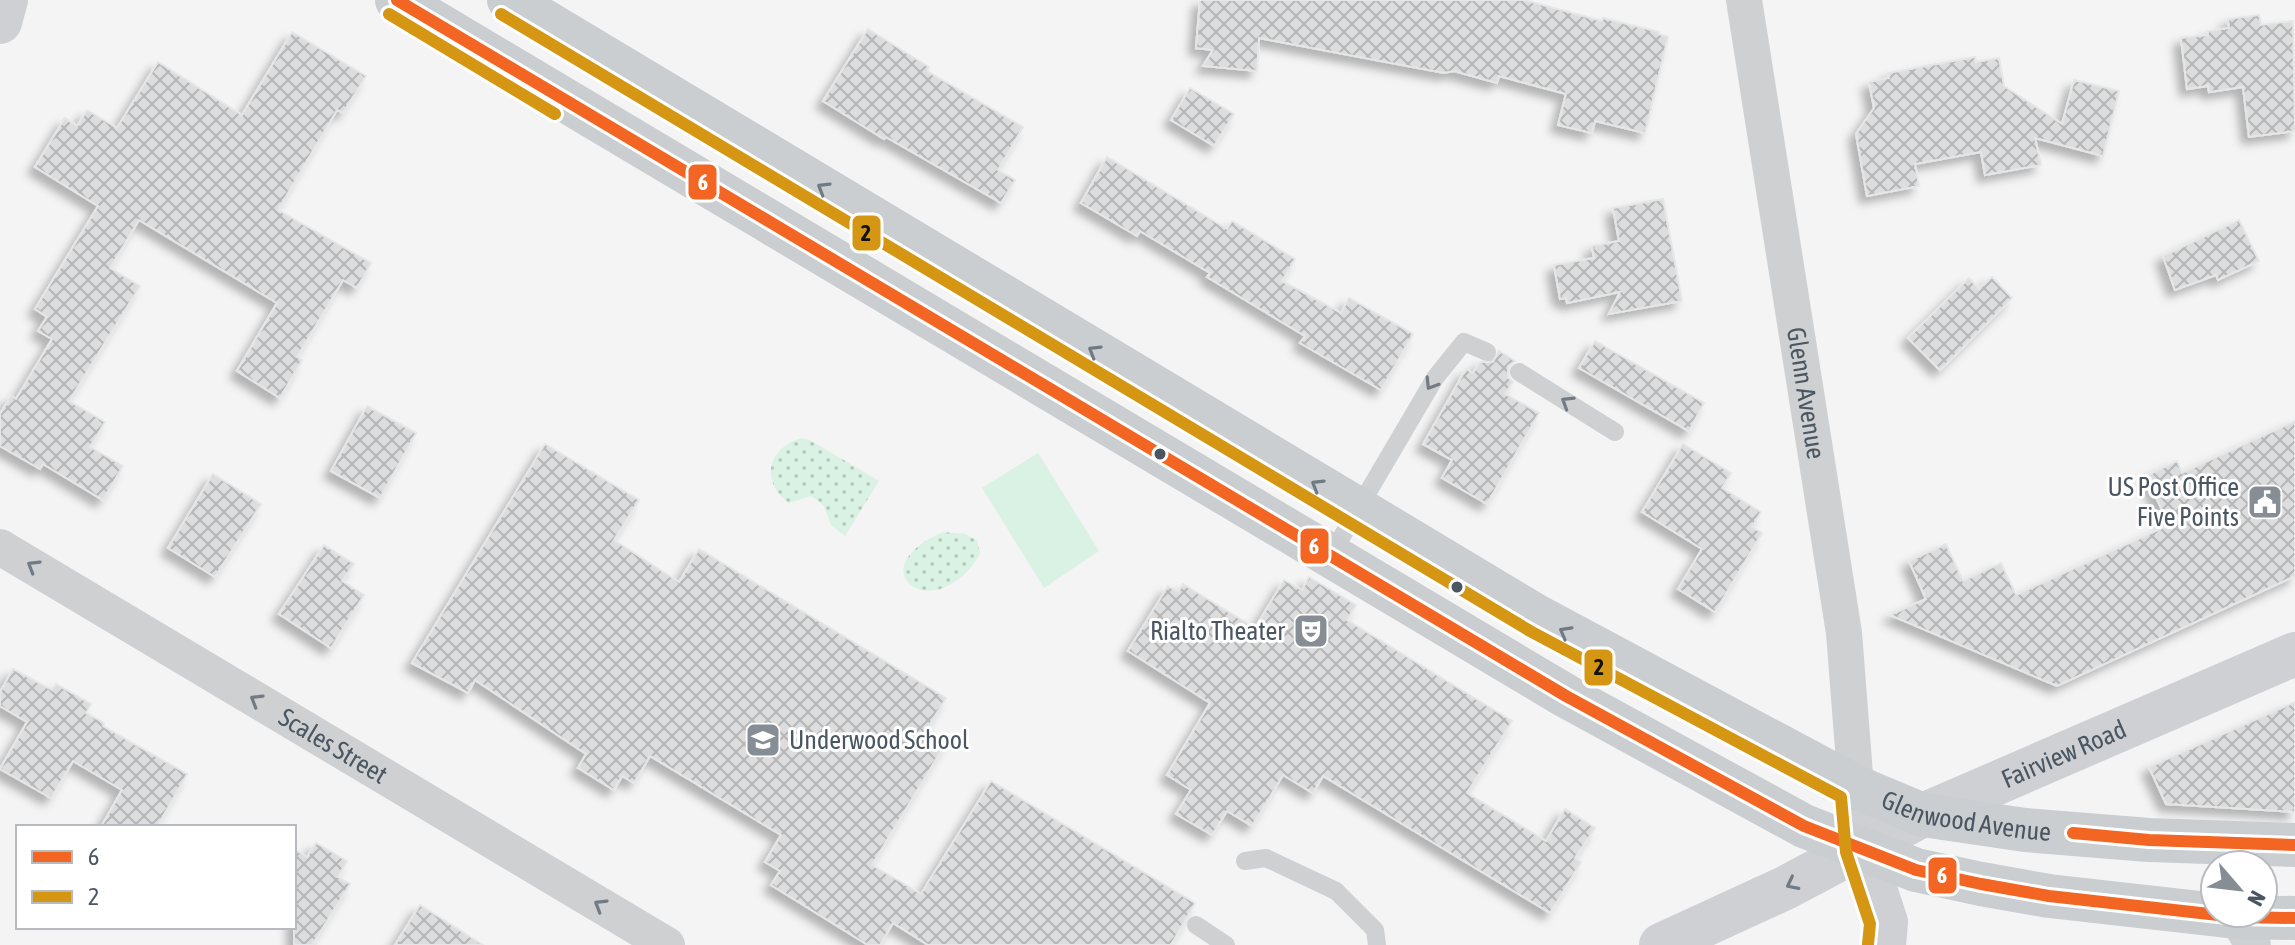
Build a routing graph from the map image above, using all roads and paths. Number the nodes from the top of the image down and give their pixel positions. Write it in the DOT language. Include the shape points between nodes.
graph roads {
  1 [pos="6,0"];
  2 [pos="397,0"];
  3 [pos="509,0"];
  4 [pos="1744,0"];
  5 [pos="0,22"];
  6 [pos="1487,352"];
  7 [pos="1519,372"];
  8 [pos="1615,432"];
  9 [pos="1358,509"];
  10 [pos="0,547"];
  11 [pos="1331,555"];
  12 [pos="2295,654"];
  13 [pos="1856,787"];
  14 [pos="1923,815"];
  15 [pos="2295,845"];
  16 [pos="1862,849"];
  17 [pos="1245,861"];
  18 [pos="2295,918"];
  19 [pos="1196,925"];
  20 [pos="2244,931"];
  21 [pos="667,945"];
  22 [pos="1226,945"];
  23 [pos="1377,945"];
  24 [pos="1661,945"];
  25 [pos="1884,945"];
  1 -- 5 [label="street"];
  2 -- 11 [label="main road"];
  9 -- 3 [label="main road, Glenwood Avenue, one-way"];
  4 -- 13 [label="street, Glenn Avenue" via="1844,633"];
  6 -- 9 [label="lane, one-way" via="1464,342 1444,366"];
  8 -- 7 [label="lane, one-way"];
  9 -- 11 [label="lane"];
  13 -- 9 [label="main road, Glenwood Avenue, one-way" via="1538,617"];
  21 -- 10 [label="street, Scales Street, one-way"];
  11 -- 16 [label="main road" via="1747,797"];
  12 -- 14 [label="street, Fairview Road"];
  13 -- 14 [label="main road, Glenwood Avenue"];
  13 -- 16 [label="street"];
  14 -- 15 [label="main road, Glenwood Avenue" via="2135,839"];
  14 -- 16 [label="street, Fairview Road"];
  16 -- 20 [label="main road" via="1916,870 1981,884"];
  16 -- 24 [label="street, Fairview Road, one-way"];
  16 -- 25 [label="street" via="1886,922"];
  17 -- 23 [label="lane" via="1266,858 1336,891 1375,930"];
  18 -- 20 [label="main road"];
  19 -- 22 [label="lane"];
}
